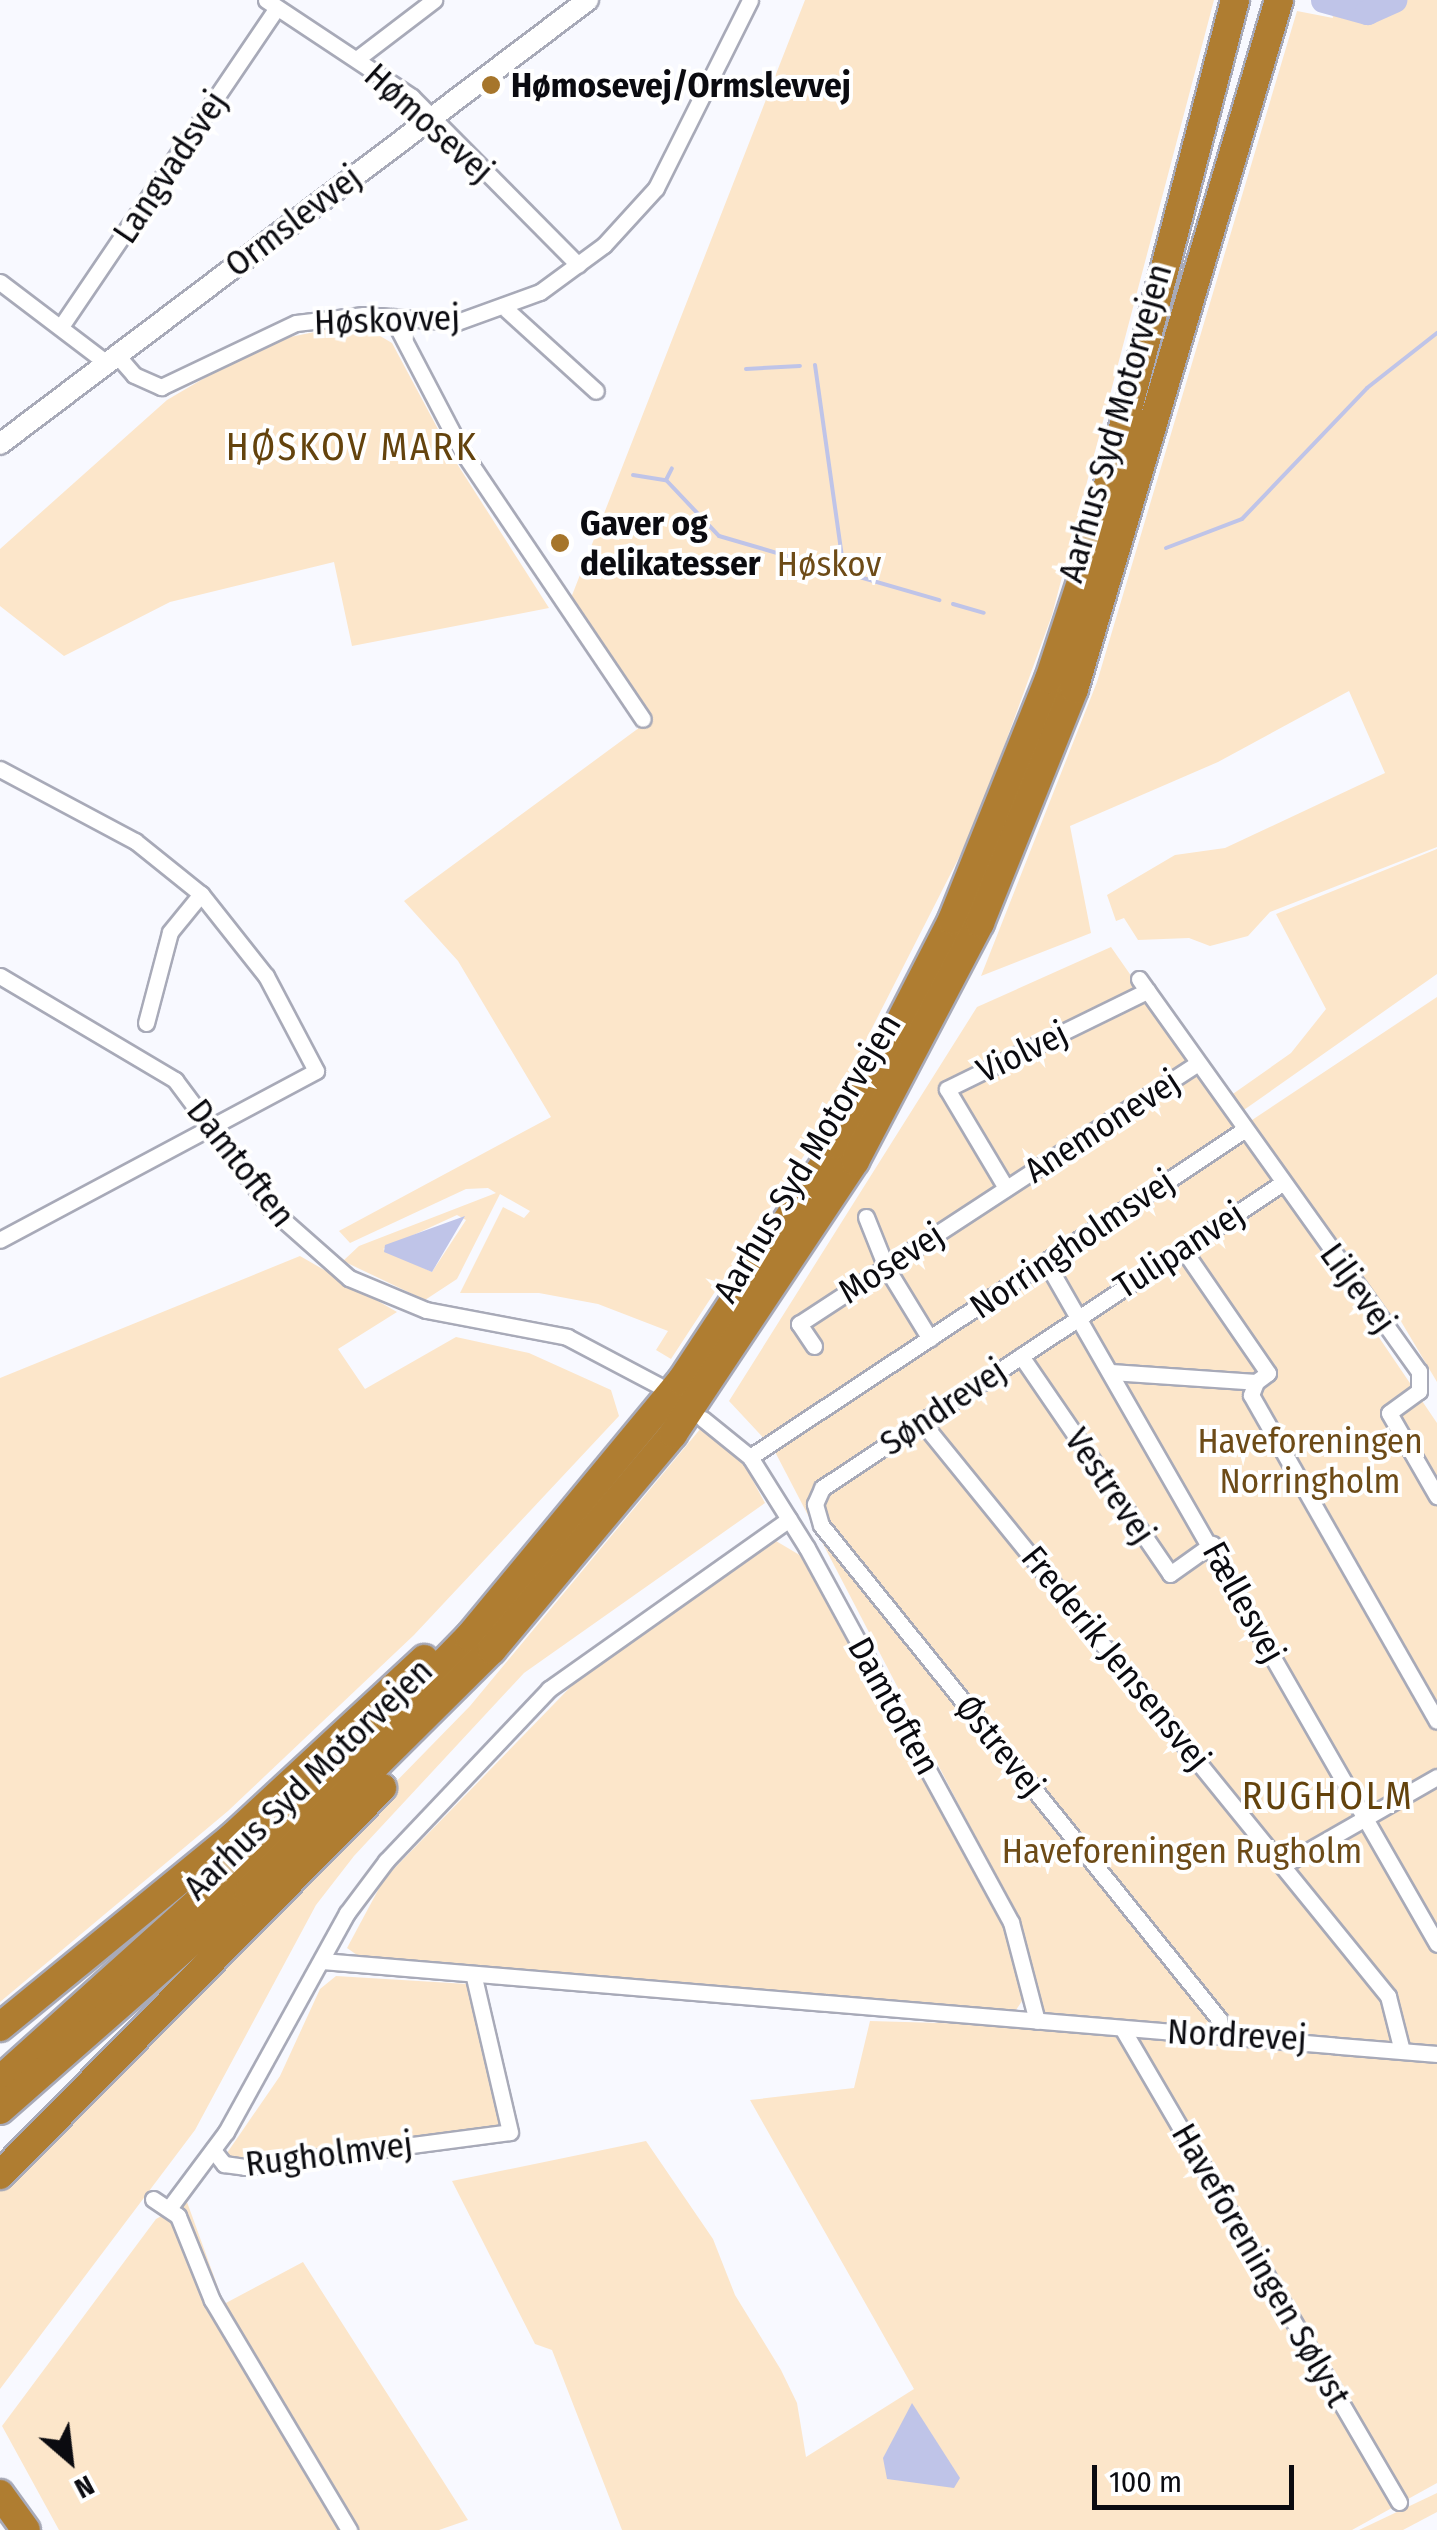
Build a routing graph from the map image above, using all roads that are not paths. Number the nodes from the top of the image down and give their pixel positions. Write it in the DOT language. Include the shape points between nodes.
graph roads {
  1 [pos="434,0"];
  2 [pos="588,0"];
  3 [pos="750,0"];
  4 [pos="1235,0"];
  5 [pos="1279,0"];
  6 [pos="271,4"];
  7 [pos="358,58"];
  8 [pos="431,118"];
  9 [pos="578,265"];
  10 [pos="0,282"];
  11 [pos="507,310"];
  12 [pos="392,317"];
  13 [pos="62,325"];
  14 [pos="110,357"];
  15 [pos="596,391"];
  16 [pos="0,444"];
  17 [pos="643,719"];
  18 [pos="0,770"];
  19 [pos="200,894"];
  20 [pos="0,976"];
  21 [pos="146,1023"];
  22 [pos="1197,1064"];
  23 [pos="215,1125"];
  24 [pos="1241,1132"];
  25 [pos="1281,1184"];
  26 [pos="1006,1188"];
  27 [pos="866,1217"];
  28 [pos="0,1240"];
  29 [pos="1182,1248"];
  30 [pos="1046,1262"];
  31 [pos="886,1267"];
  32 [pos="1078,1316"];
  33 [pos="930,1339"];
  34 [pos="814,1346"];
  35 [pos="1020,1356"];
  36 [pos="1111,1372"];
  37 [pos="1262,1378"];
  38 [pos="658,1385"];
  39 [pos="704,1419"];
  40 [pos="922,1421"];
  41 [pos="750,1457"];
  42 [pos="626,1473"];
  43 [pos="1437,1496"];
  44 [pos="816,1504"];
  45 [pos="790,1520"];
  46 [pos="1212,1544"];
  47 [pos="1437,1721"];
  48 [pos="1437,1776"];
  49 [pos="1365,1818"];
  50 [pos="1285,1864"];
  51 [pos="246,1928"];
  52 [pos="1437,1944"];
  53 [pos="322,1961"];
  54 [pos="474,1977"];
  55 [pos="1037,2022"];
  56 [pos="0,2027"];
  57 [pos="1122,2028"];
  58 [pos="1222,2035"];
  59 [pos="1401,2047"];
  60 [pos="1437,2054"];
  61 [pos="0,2080"];
  62 [pos="0,2110"];
  63 [pos="0,2149"];
  64 [pos="214,2150"];
  65 [pos="0,2175"];
  66 [pos="153,2200"];
  67 [pos="170,2208"];
  68 [pos="0,2494"];
  69 [pos="1399,2502"];
  70 [pos="26,2530"];
  71 [pos="349,2530"];
  1 -- 7 [label="street"];
  2 -- 8 [label="street, Ormslevvej"];
  3 -- 9 [label="street, Høskovvej" via="656,188"];
  4 -- 42 [label="highway, Aarhus Syd Motorvejen" via="1090,554 1001,806 906,1015 837,1144"];
  5 -- 42 [label="highway, Aarhus Syd Motorvejen" via="1116,562 986,907 855,1161 742,1340"];
  6 -- 7 [label="street, Hømosevej"];
  6 -- 13 [label="street, Langvadsvej"];
  7 -- 8 [label="street, Hømosevej"];
  8 -- 9 [label="street, Hømosevej"];
  8 -- 14 [label="street, Ormslevvej"];
  9 -- 11 [label="street, Høskovvej"];
  10 -- 13 [label="street"];
  11 -- 12 [label="street, Høskovvej" via="457,322"];
  11 -- 15 [label="street, Høskovvej"];
  12 -- 14 [label="street, Høskovvej" via="296,324 162,387"];
  12 -- 17 [label="street" via="462,452"];
  13 -- 14 [label="street"];
  14 -- 16 [label="street, Ormslevvej"];
  18 -- 19 [label="street" via="136,841"];
  19 -- 21 [label="street" via="170,932"];
  19 -- 23 [label="street" via="266,976 316,1070"];
  20 -- 23 [label="street, Damtoften" via="145,1057"];
  22 -- 24 [label="street"];
  22 -- 26 [label="street, Anemonevej"];
  22 -- 26 [label="street, Violvej" via="1143,985 948,1089"];
  23 -- 28 [label="street"];
  23 -- 38 [label="street, Damtoften" via="271,1209 349,1278 416,1307 567,1337"];
  24 -- 25 [label="street, Liljevej"];
  24 -- 30 [label="street, Norringholmsvej"];
  25 -- 29 [label="street, Tulipanvej"];
  25 -- 43 [label="street, Liljevej" via="1419,1371 1419,1391 1390,1412"];
  26 -- 31 [label="street, Mosevej"];
  27 -- 31 [label="street"];
  29 -- 32 [label="street, Tulipanvej"];
  29 -- 37 [label="street"];
  30 -- 32 [label="street, Fællesvej"];
  30 -- 33 [label="street, Norringholmsvej"];
  31 -- 33 [label="street"];
  31 -- 34 [label="street, Mosevej" via="799,1324"];
  32 -- 35 [label="street, Søndrevej"];
  32 -- 36 [label="street, Fællesvej"];
  33 -- 41 [label="street, Norringholmsvej"];
  35 -- 40 [label="street, Søndrevej"];
  35 -- 46 [label="street, Vestrevej" via="1170,1574"];
  36 -- 37 [label="street"];
  36 -- 46 [label="street, Fællesvej"];
  37 -- 47 [label="street" via="1251,1395"];
  39 -- 41 [label="street, Damtoften"];
  40 -- 44 [label="street, Søndrevej" via="822,1488"];
  40 -- 50 [label="street, Frederik Jensensvej"];
  41 -- 45 [label="street, Damtoften"];
  42 -- 51 [label="highway" via="487,1673"];
  42 -- 56 [label="highway" via="232,1837"];
  42 -- 61 [label="highway, Aarhus Syd Motorvejen" via="385,1726"];
  42 -- 62 [label="highway, Aarhus Syd Motorvejen" via="492,1650 380,1765"];
  44 -- 58 [label="street, Østrevej" via="821,1525 1219,2019"];
  45 -- 53 [label="street, Rugholmvej" via="549,1690 386,1862"];
  45 -- 55 [label="street, Damtoften" via="1004,1907"];
  46 -- 49 [label="street, Fællesvej"];
  48 -- 49 [label="street"];
  49 -- 50 [label="street"];
  49 -- 52 [label="street, Fællesvej"];
  50 -- 59 [label="street, Frederik Jensensvej" via="1388,1996"];
  51 -- 63 [label="highway"];
  51 -- 65 [label="highway"];
  53 -- 54 [label="street"];
  53 -- 64 [label="street, Rugholmvej"];
  54 -- 55 [label="street"];
  54 -- 64 [label="street, Rugholmvej" via="510,2132 245,2167 224,2164"];
  55 -- 57 [label="street, Nordrevej"];
  57 -- 58 [label="street, Nordrevej"];
  57 -- 69 [label="street, Haveforeningen Sølyst"];
  58 -- 59 [label="street, Nordrevej"];
  59 -- 60 [label="street, Nordrevej"];
  64 -- 67 [label="street"];
  66 -- 67 [label="street"];
  67 -- 71 [label="street" via="212,2300"];
  68 -- 70 [label="highway"];
}
